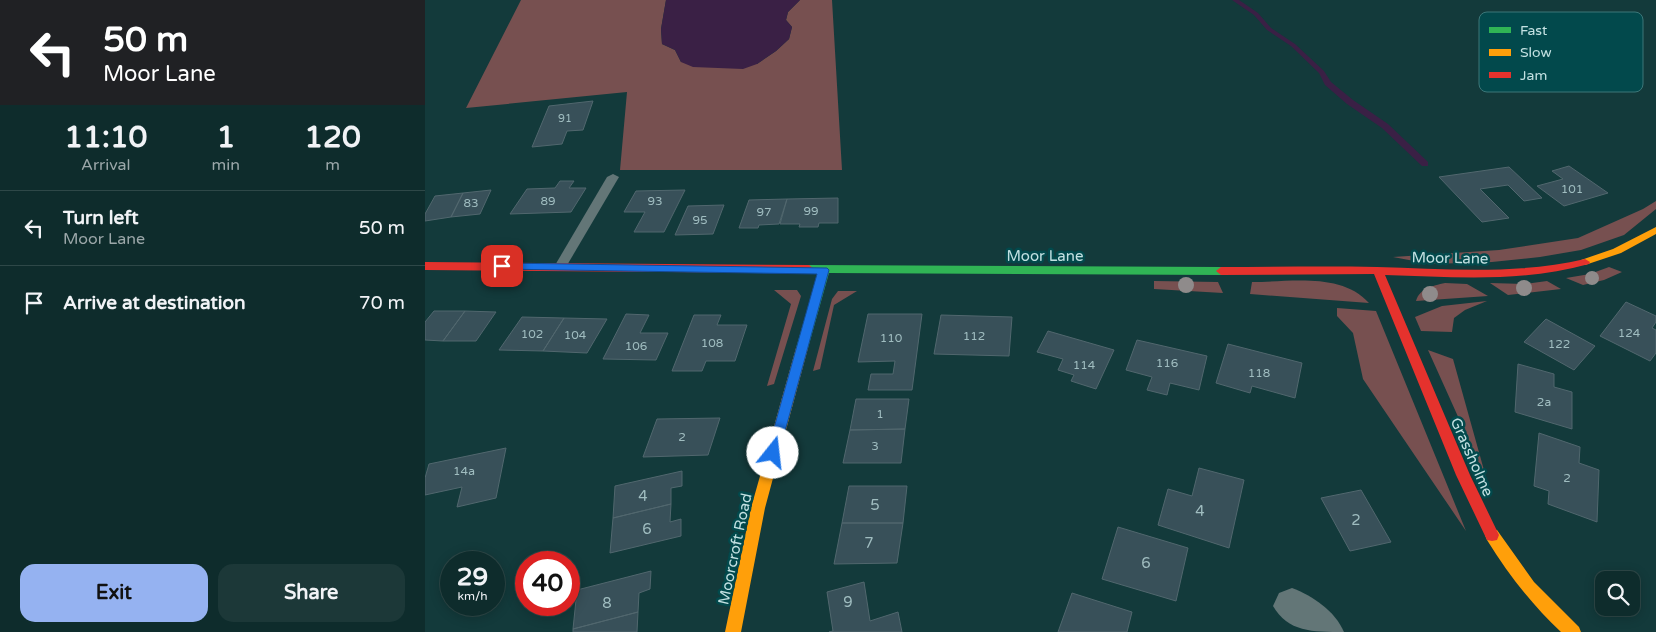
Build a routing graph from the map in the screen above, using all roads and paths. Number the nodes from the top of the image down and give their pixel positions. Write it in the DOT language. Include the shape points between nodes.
graph roads {
  1 [pos="613,177"];
  2 [pos="1656,230"];
  3 [pos="425,266"];
  4 [pos="561,267"];
  5 [pos="824,270"];
  6 [pos="1378,271"];
  7 [pos="1292,606"];
  8 [pos="1567,631"];
  9 [pos="733,632"];
  10 [pos="1325,632"];
  1 -- 4 [label="lane"];
  2 -- 6 [label="street, Moor Lane" via="1613,254 1545,271 1501,274"];
  3 -- 4 [label="street, Moor Lane"];
  4 -- 5 [label="street, Moor Lane"];
  5 -- 6 [label="street, Moor Lane"];
  5 -- 9 [label="street, Moorcroft Road" via="758,508"];
  6 -- 8 [label="street, Grassholme" via="1462,475 1500,552 1526,588"];
  7 -- 10 [label="street"];
}
